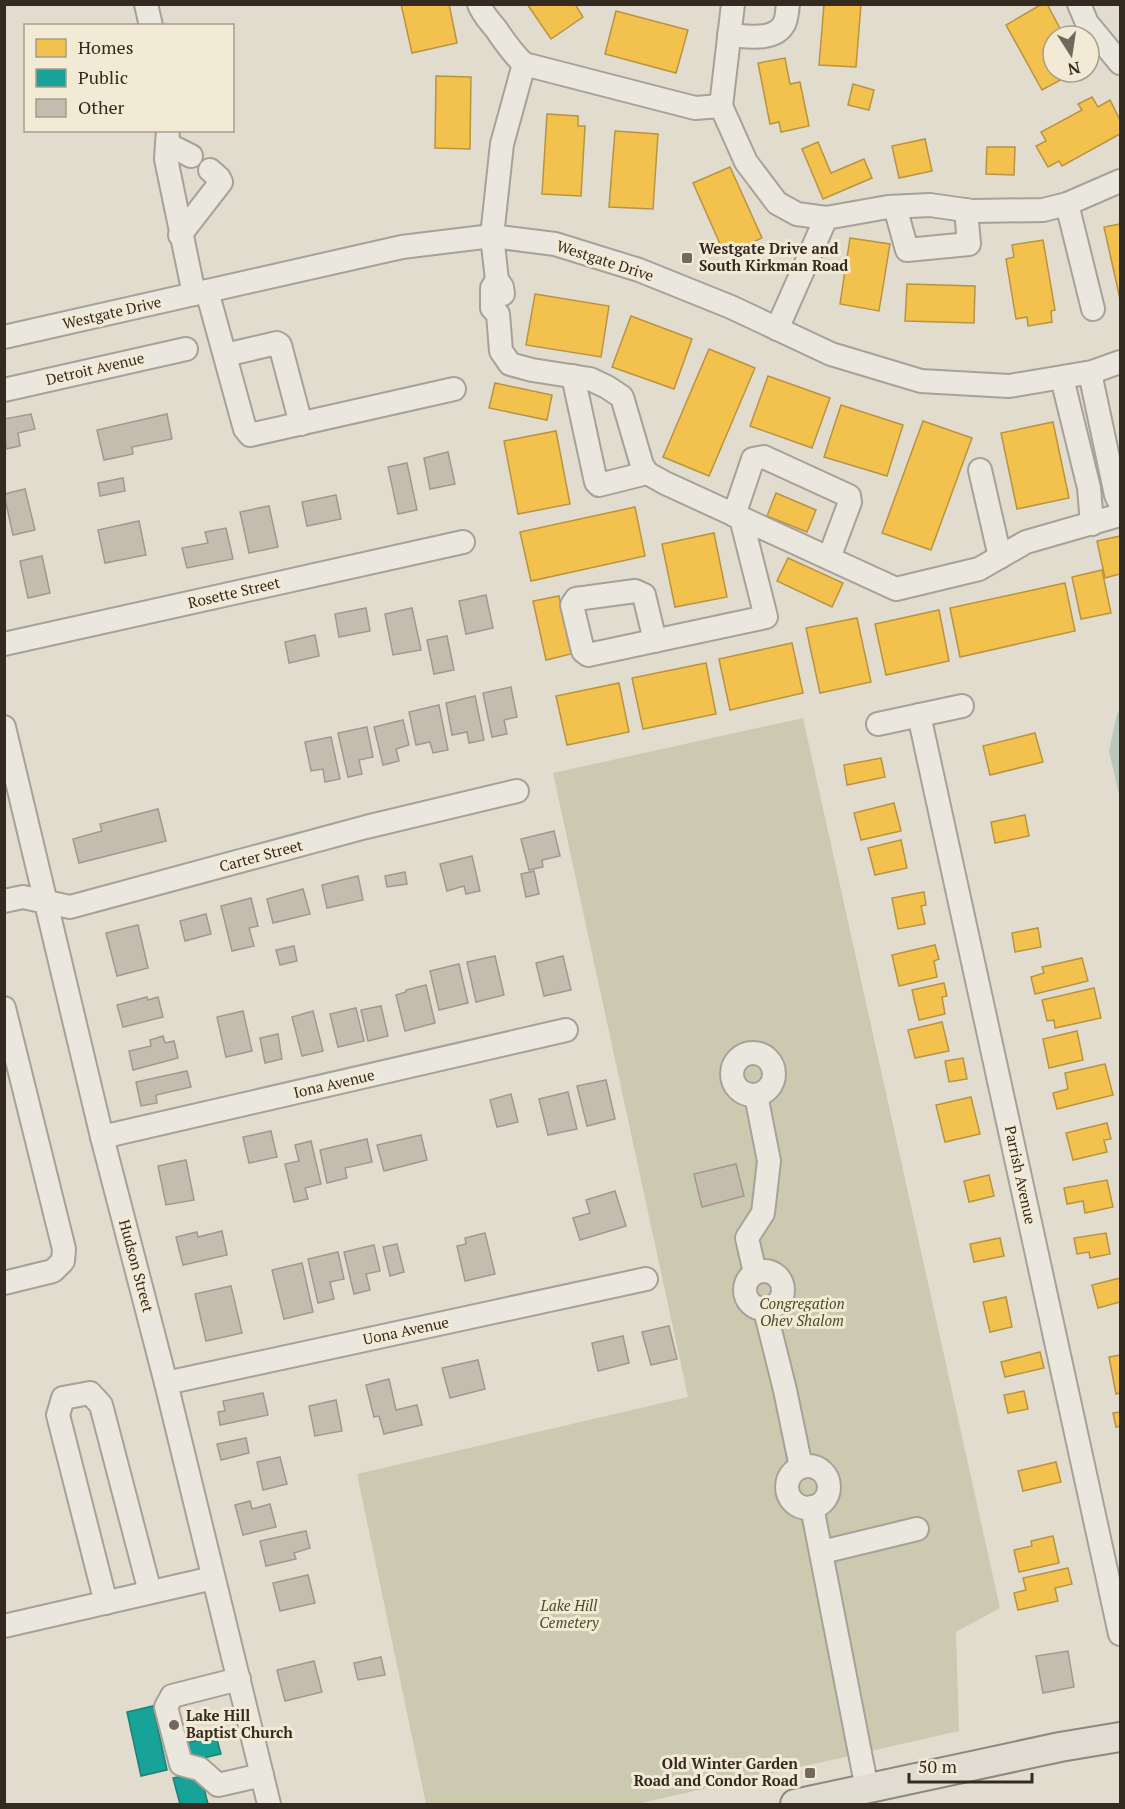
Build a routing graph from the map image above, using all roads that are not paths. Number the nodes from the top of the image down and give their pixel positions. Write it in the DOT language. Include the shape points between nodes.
graph roads {
  1 [pos="146,4"];
  2 [pos="479,4"];
  3 [pos="733,4"];
  4 [pos="788,4"];
  5 [pos="1079,4"];
  6 [pos="151,24"];
  7 [pos="729,35"];
  8 [pos="1120,63"];
  9 [pos="524,64"];
  10 [pos="721,106"];
  11 [pos="168,137"];
  12 [pos="191,156"];
  13 [pos="210,170"];
  14 [pos="1120,181"];
  15 [pos="1067,204"];
  16 [pos="895,207"];
  17 [pos="966,210"];
  18 [pos="826,218"];
  19 [pos="180,235"];
  20 [pos="492,236"];
  21 [pos="200,292"];
  22 [pos="1093,309"];
  23 [pos="777,329"];
  24 [pos="4,337"];
  25 [pos="186,349"];
  26 [pos="225,355"];
  27 [pos="1120,362"];
  28 [pos="1090,373"];
  29 [pos="573,376"];
  30 [pos="1062,378"];
  31 [pos="454,389"];
  32 [pos="4,390"];
  33 [pos="301,424"];
  34 [pos="980,470"];
  35 [pos="647,473"];
  36 [pos="1120,503"];
  37 [pos="1120,515"];
  38 [pos="738,516"];
  39 [pos="1092,524"];
  40 [pos="463,542"];
  41 [pos="1000,557"];
  42 [pos="830,558"];
  43 [pos="655,641"];
  44 [pos="4,644"];
  45 [pos="962,706"];
  46 [pos="919,715"];
  47 [pos="878,724"];
  48 [pos="4,727"];
  49 [pos="517,791"];
  50 [pos="4,901"];
  51 [pos="46,903"];
  52 [pos="4,1008"];
  53 [pos="566,1030"];
  54 [pos="756,1095"];
  55 [pos="102,1137"];
  56 [pos="646,1279"];
  57 [pos="4,1283"];
  58 [pos="166,1383"];
  59 [pos="917,1529"];
  60 [pos="822,1552"];
  61 [pos="213,1578"];
  62 [pos="150,1592"];
  63 [pos="106,1603"];
  64 [pos="4,1626"];
  65 [pos="1120,1634"];
  66 [pos="239,1679"];
  67 [pos="1120,1737"];
  68 [pos="262,1775"];
  69 [pos="867,1789"];
  70 [pos="269,1804"];
  71 [pos="795,1804"];
  1 -- 6 [label="street"];
  2 -- 9 [label="street" via="483,16"];
  3 -- 7 [label="street"];
  4 -- 7 [label="street" via="784,24 774,34"];
  5 -- 8 [label="street" via="1087,23"];
  7 -- 10 [label="street"];
  9 -- 10 [label="street" via="695,108"];
  9 -- 20 [label="street" via="502,144"];
  10 -- 18 [label="street" via="746,162 777,203 796,214"];
  11 -- 12 [label="street"];
  11 -- 19 [label="street" via="166,159"];
  13 -- 19 [label="street" via="221,182"];
  14 -- 15 [label="street"];
  15 -- 17 [label="street" via="1043,210"];
  15 -- 22 [label="street"];
  16 -- 17 [label="street" via="930,205"];
  16 -- 17 [label="street" via="907,250 969,244"];
  16 -- 18 [label="street"];
  18 -- 23 [label="street"];
  19 -- 21 [label="street"];
  20 -- 21 [label="street, Westgate Drive" via="402,247"];
  20 -- 23 [label="street, Westgate Drive" via="555,244 639,270"];
  20 -- 29 [label="street" via="504,308 498,314 501,351 510,364"];
  21 -- 24 [label="street, Westgate Drive"];
  21 -- 26 [label="street"];
  23 -- 30 [label="street, Westgate Drive" via="831,354 921,381 1009,386"];
  25 -- 32 [label="street, Detroit Avenue"];
  26 -- 33 [label="street" via="250,435"];
  26 -- 33 [label="street" via="280,345"];
  27 -- 28 [label="street, Westgate Drive"];
  28 -- 30 [label="street, Westgate Drive"];
  28 -- 36 [label="street"];
  29 -- 35 [label="street" via="590,379 622,397"];
  29 -- 35 [label="street" via="596,482 599,485"];
  30 -- 39 [label="street" via="1089,488"];
  31 -- 33 [label="street"];
  34 -- 41 [label="street"];
  35 -- 38 [label="street"];
  37 -- 39 [label="street"];
  38 -- 42 [label="street"];
  38 -- 42 [label="street" via="753,459 764,457 849,496"];
  38 -- 43 [label="street" via="766,617"];
  39 -- 41 [label="street" via="1026,542"];
  40 -- 44 [label="street, Rosette Street"];
  41 -- 42 [label="street" via="980,569 896,589"];
  45 -- 46 [label="street"];
  46 -- 47 [label="street"];
  46 -- 65 [label="street, Parrish Avenue"];
  48 -- 51 [label="street, Hudson Street"];
  49 -- 51 [label="street, Carter Street" via="366,827 70,907"];
  50 -- 51 [label="street, Carter Street" via="23,897"];
  51 -- 55 [label="street, Hudson Street"];
  52 -- 57 [label="street" via="64,1249 63,1261 53,1271"];
  53 -- 55 [label="street, Iona Avenue"];
  54 -- 60 [label="street" via="769,1161 763,1213 747,1238 755,1273 768,1271 782,1282 781,1300 765,1310 801,1467 788,1477 786,1491 799,1506 813,1507"];
  55 -- 58 [label="street, Hudson Street"];
  56 -- 58 [label="street, Uona Avenue"];
  58 -- 61 [label="street, Hudson Street"];
  59 -- 60 [label="street"];
  60 -- 69 [label="street"];
  61 -- 62 [label="street"];
  61 -- 66 [label="street, Hudson Street"];
  62 -- 63 [label="street"];
  62 -- 63 [label="street" via="101,1405 90,1392 63,1398 58,1415"];
  63 -- 64 [label="street"];
  66 -- 68 [label="street, Hudson Street"];
  66 -- 68 [label="street" via="172,1696 166,1707 181,1764 200,1769 218,1785"];
  67 -- 69 [label="main road"];
  68 -- 70 [label="street, Hudson Street"];
  69 -- 71 [label="main road"];
}
